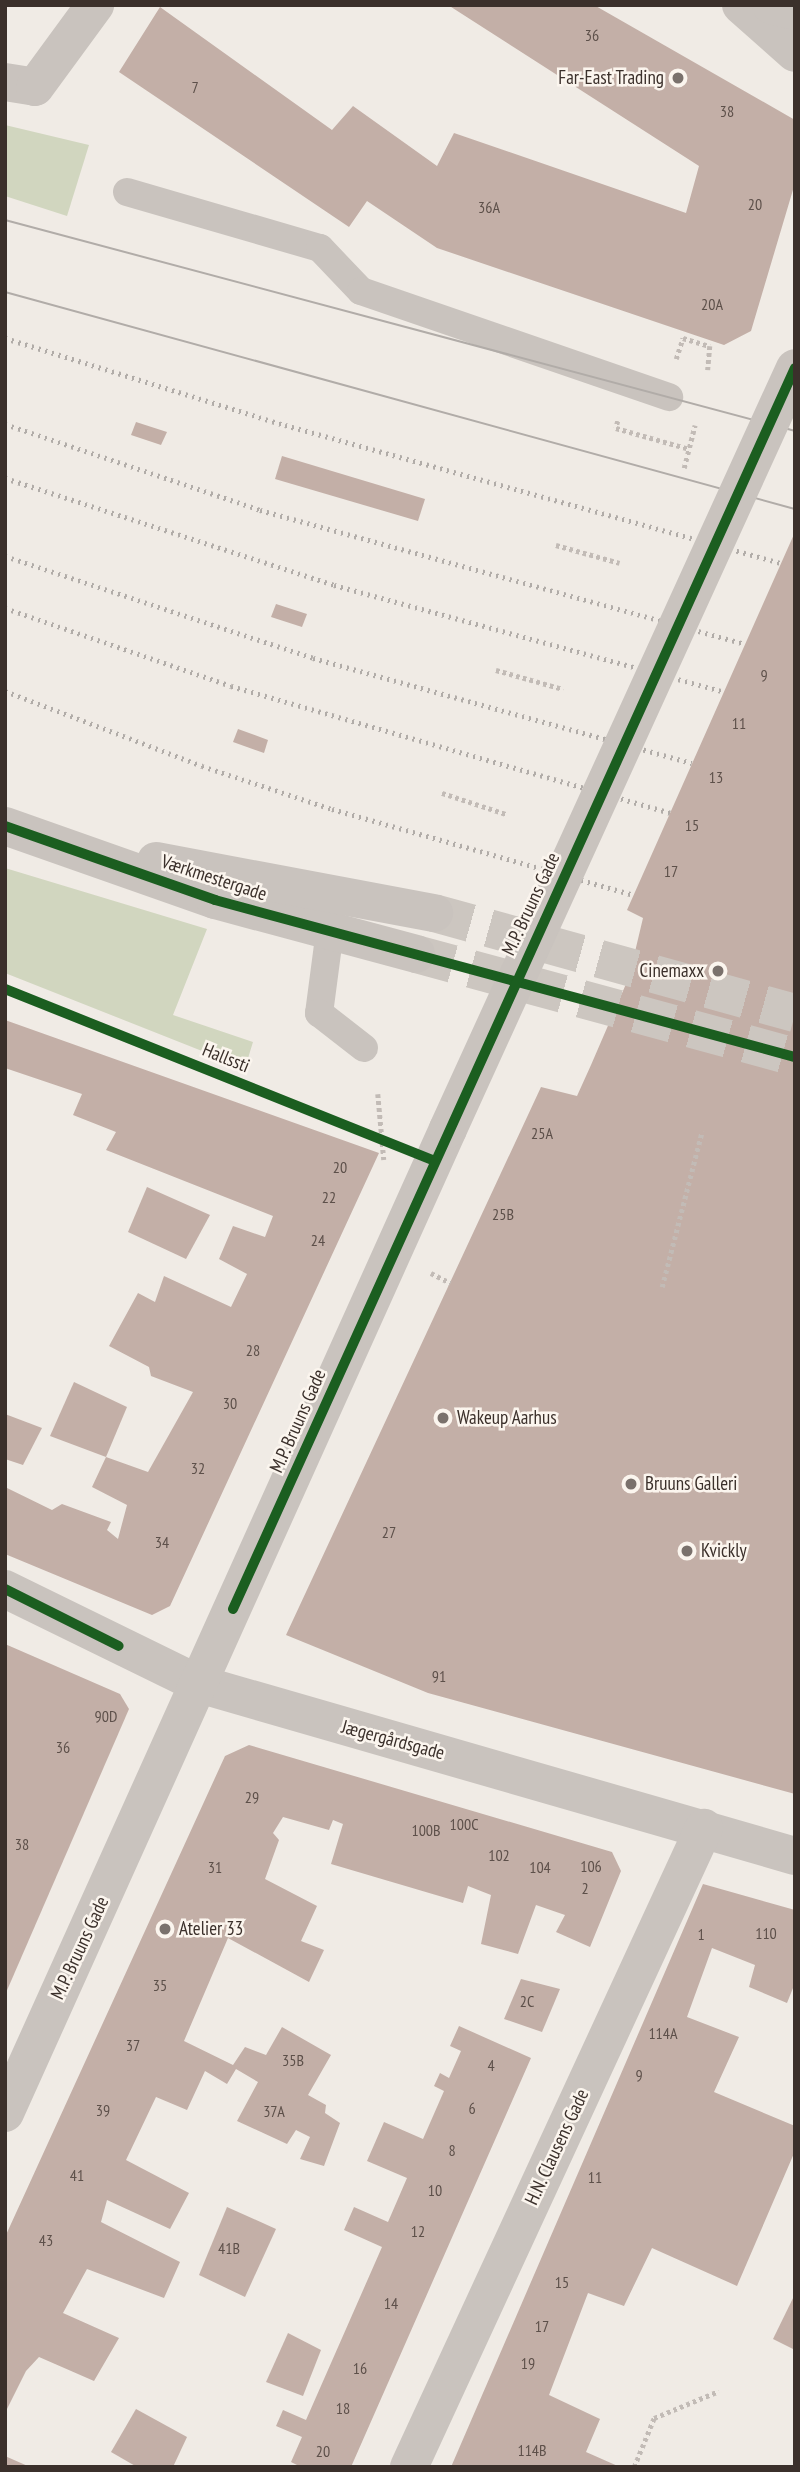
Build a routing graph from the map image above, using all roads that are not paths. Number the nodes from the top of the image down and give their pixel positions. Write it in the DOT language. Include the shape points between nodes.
graph roads {
  1 [pos="95,5"];
  2 [pos="741,5"];
  3 [pos="771,5"];
  4 [pos="795,11"];
  5 [pos="795,54"];
  6 [pos="5,82"];
  7 [pos="127,192"];
  8 [pos="795,368"];
  9 [pos="669,397"];
  10 [pos="5,826"];
  11 [pos="88,852"];
  12 [pos="434,913"];
  13 [pos="330,930"];
  14 [pos="416,954"];
  15 [pos="364,1048"];
  16 [pos="5,1588"];
  17 [pos="199,1684"];
  18 [pos="704,1828"];
  19 [pos="795,1856"];
  20 [pos="5,2112"];
  21 [pos="409,2467"];
  1 -- 6 [label="street" via="35,88"];
  2 -- 5 [label="street"];
  3 -- 4 [label="street"];
  7 -- 9 [label="lane" via="320,248 361,291"];
  8 -- 17 [label="street, M.P. Bruuns Gade, bridge"];
  10 -- 11 [label="street, Værkmestergade"];
  11 -- 12 [label="street, Værkmestergade" via="224,870"];
  11 -- 13 [label="street, Værkmestergade" via="215,900"];
  13 -- 14 [label="street, Værkmestergade"];
  13 -- 15 [label="lane" via="319,1013"];
  16 -- 17 [label="street, Jægergårdsgade"];
  17 -- 18 [label="street, Jægergårdsgade"];
  17 -- 20 [label="street, M.P. Bruuns Gade"];
  18 -- 19 [label="street, Jægergårdsgade"];
  18 -- 21 [label="street, H.N. Clausens Gade"];
}
